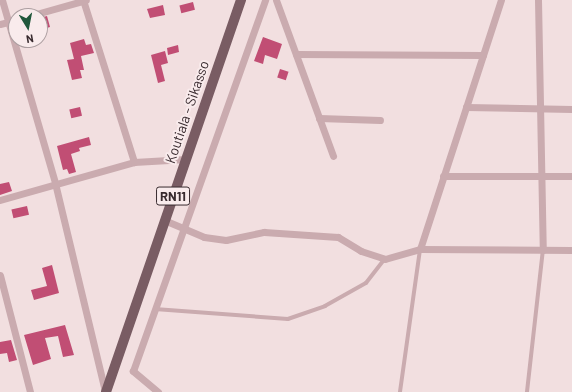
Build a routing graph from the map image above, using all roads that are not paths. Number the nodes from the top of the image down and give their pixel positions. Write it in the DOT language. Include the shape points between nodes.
graph roads {
  1 [pos="2,0"];
  2 [pos="84,0"];
  3 [pos="241,0"];
  4 [pos="265,0"];
  5 [pos="276,0"];
  6 [pos="501,0"];
  7 [pos="538,0"];
  8 [pos="48,10"];
  9 [pos="8,13"];
  10 [pos="19,48"];
  11 [pos="296,54"];
  12 [pos="483,55"];
  13 [pos="466,106"];
  14 [pos="540,108"];
  15 [pos="572,109"];
  16 [pos="319,118"];
  17 [pos="380,120"];
  18 [pos="333,156"];
  19 [pos="186,159"];
  20 [pos="134,162"];
  21 [pos="443,176"];
  22 [pos="542,176"];
  23 [pos="572,176"];
  24 [pos="55,183"];
  25 [pos="0,200"];
  26 [pos="164,220"];
  27 [pos="183,229"];
  28 [pos="420,249"];
  29 [pos="543,250"];
  30 [pos="572,250"];
  31 [pos="385,259"];
  32 [pos="0,275"];
  33 [pos="155,309"];
  34 [pos="30,392"];
  35 [pos="105,392"];
  36 [pos="158,392"];
  37 [pos="400,392"];
  38 [pos="527,392"];
  1 -- 9 [label="street"];
  2 -- 8 [label="street"];
  2 -- 20 [label="street"];
  3 -- 19 [label="main road, Koutiala - Sikasso / RN11"];
  4 -- 27 [label="street"];
  5 -- 11 [label="street"];
  6 -- 12 [label="street"];
  7 -- 14 [label="street"];
  10 -- 24 [label="street"];
  11 -- 12 [label="street"];
  11 -- 16 [label="street"];
  12 -- 13 [label="street"];
  13 -- 14 [label="street"];
  13 -- 21 [label="street"];
  14 -- 15 [label="street"];
  14 -- 22 [label="street"];
  16 -- 17 [label="street"];
  16 -- 18 [label="street"];
  19 -- 20 [label="street"];
  19 -- 26 [label="main road, Koutiala - Sikasso / RN11"];
  20 -- 24 [label="street"];
  21 -- 22 [label="street"];
  21 -- 28 [label="street"];
  22 -- 23 [label="street"];
  22 -- 29 [label="street"];
  24 -- 25 [label="street"];
  24 -- 35 [label="street"];
  26 -- 27 [label="street"];
  26 -- 35 [label="main road, Koutiala - Sikasso / RN11"];
  27 -- 31 [label="street" via="204,237 226,240 264,232 338,237 360,251"];
  27 -- 33 [label="street"];
  28 -- 29 [label="street"];
  28 -- 31 [label="street"];
  28 -- 37 [label="lane"];
  29 -- 30 [label="street"];
  29 -- 38 [label="lane"];
  31 -- 33 [label="lane" via="366,283 325,306 288,319"];
  32 -- 34 [label="street"];
  33 -- 36 [label="street" via="133,371"];
}
